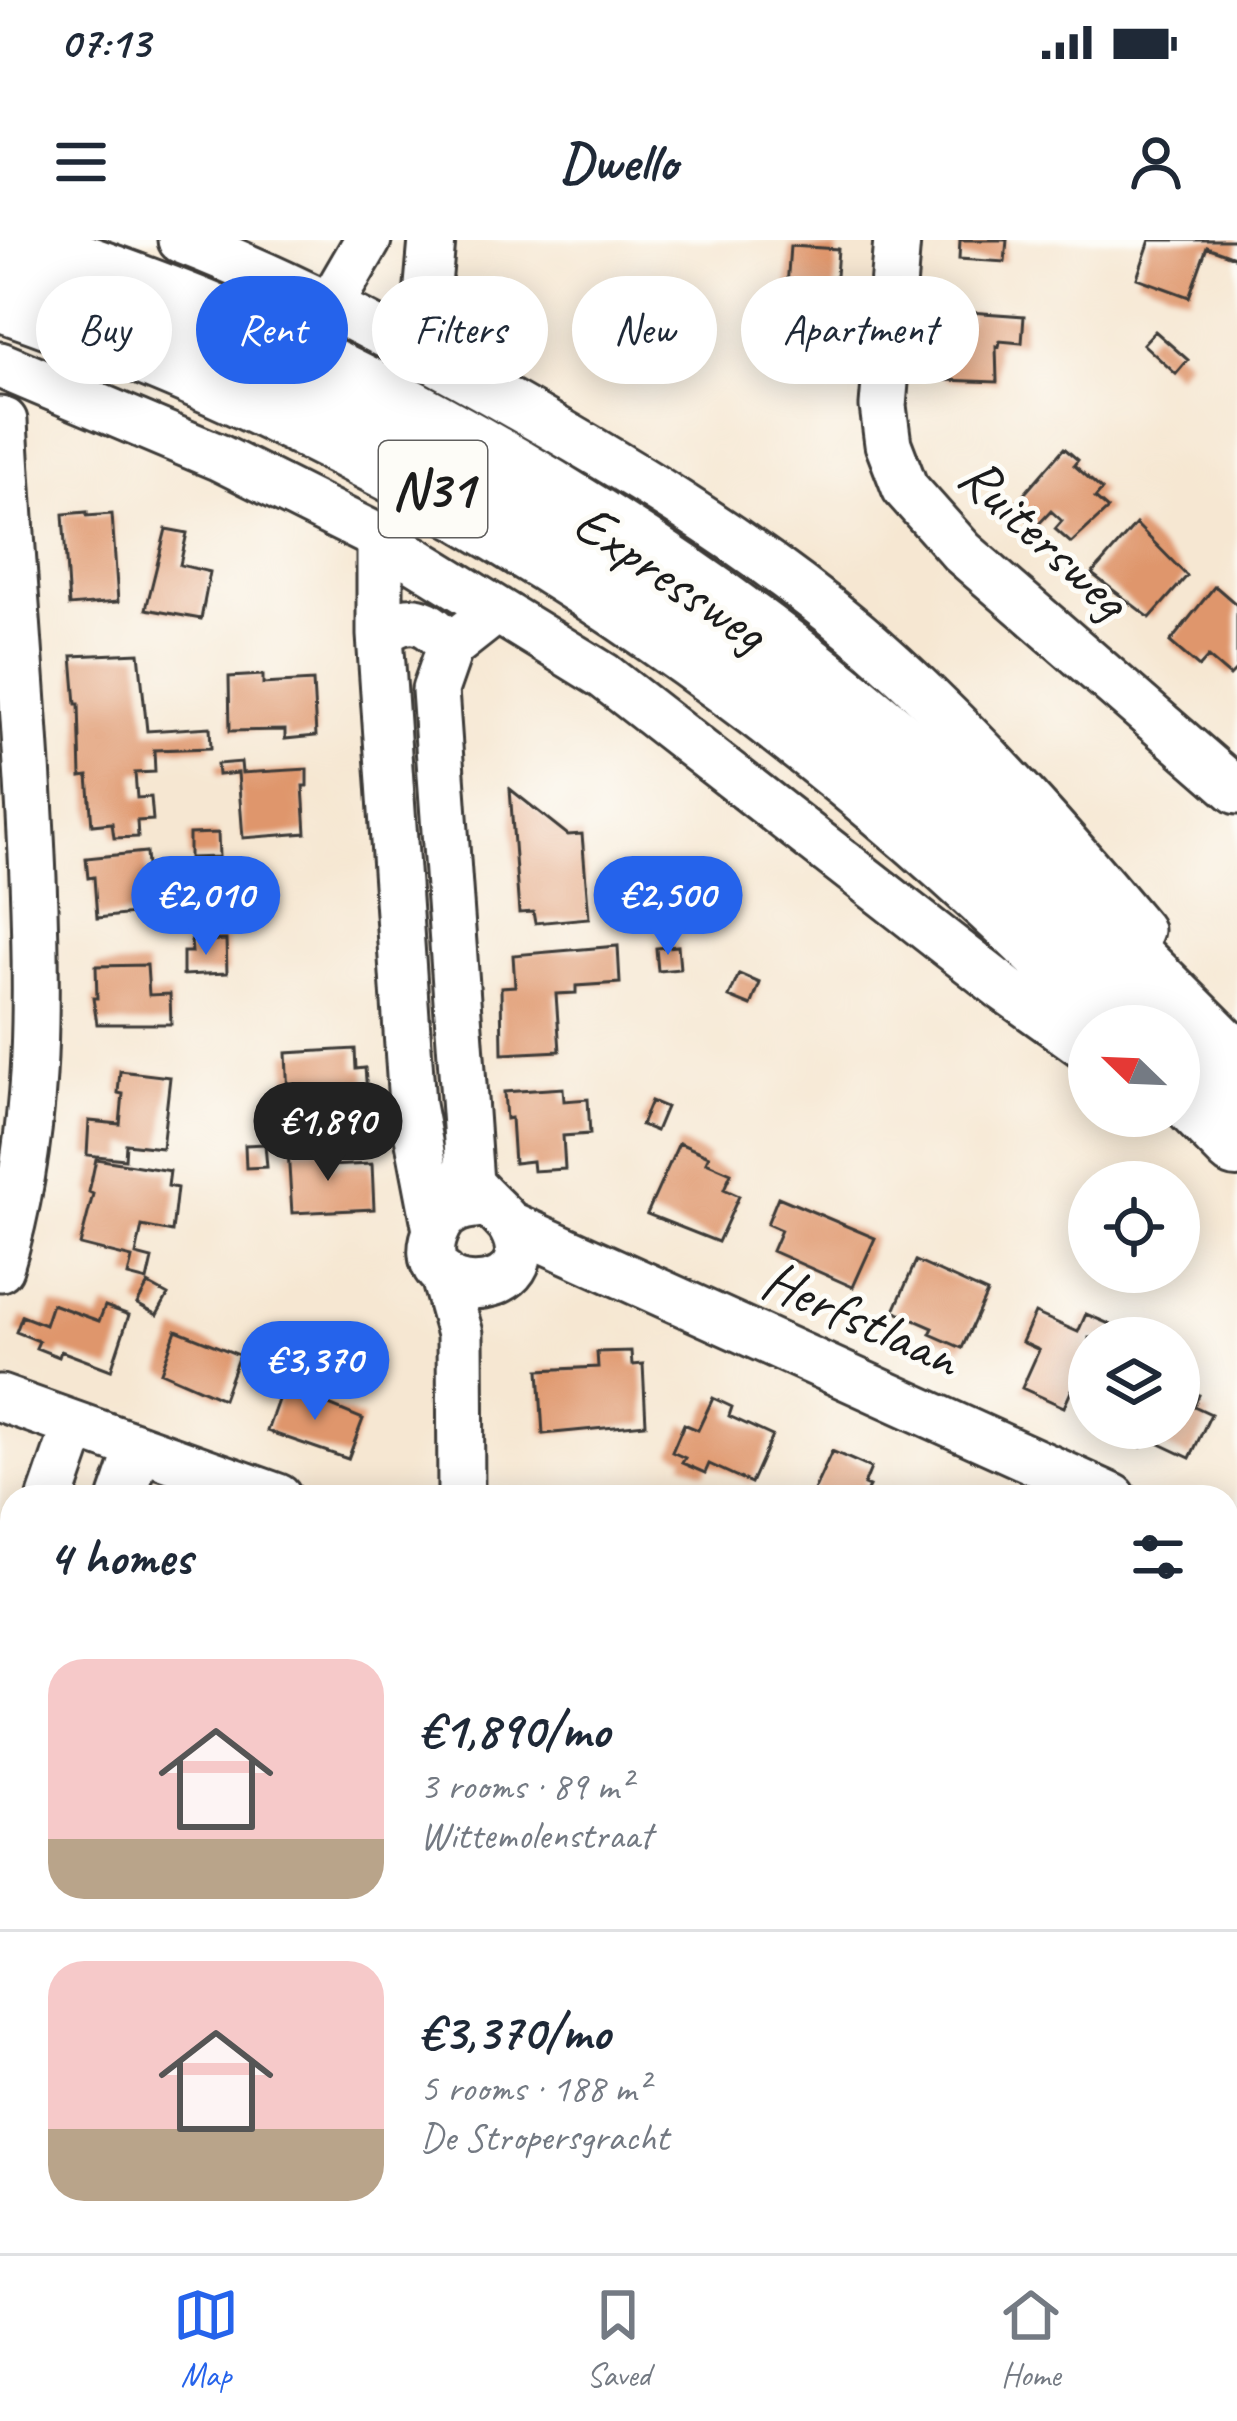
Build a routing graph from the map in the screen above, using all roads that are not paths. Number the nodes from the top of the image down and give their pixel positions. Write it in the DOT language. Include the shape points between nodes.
graph roads {
  1 [pos="3,240"];
  2 [pos="181,240"];
  3 [pos="897,240"];
  4 [pos="365,245"];
  5 [pos="429,260"];
  6 [pos="264,276"];
  7 [pos="347,276"];
  8 [pos="0,297"];
  9 [pos="0,365"];
  10 [pos="476,384"];
  11 [pos="2,421"];
  12 [pos="380,538"];
  13 [pos="475,627"];
  14 [pos="380,634"];
  15 [pos="15,778"];
  16 [pos="1237,791"];
  17 [pos="18,939"];
  18 [pos="1099,1005"];
  19 [pos="1068,1034"];
  20 [pos="1237,1048"];
  21 [pos="1237,1067"];
  22 [pos="1200,1107"];
  23 [pos="1200,1124"];
  24 [pos="1237,1147"];
  25 [pos="499,1246"];
  26 [pos="440,1252"];
  27 [pos="0,1268"];
  28 [pos="460,1334"];
  29 [pos="0,1398"];
  30 [pos="76,1425"];
  31 [pos="139,1448"];
  32 [pos="1019,1478"];
  33 [pos="56,1485"];
  34 [pos="126,1485"];
  35 [pos="244,1485"];
  36 [pos="460,1485"];
  37 [pos="1054,1485"];
  1 -- 21 [label="highway, Expressweg / N31" via="214,318 334,374 675,575 852,706 1036,865"];
  2 -- 6 [label="street, Expressweg"];
  3 -- 16 [label="street, Ruitersweg" via="884,406 887,444 905,488 949,540"];
  4 -- 5 [label="street" via="393,278"];
  4 -- 7 [label="street"];
  8 -- 18 [label="highway, Expressweg / N31" via="176,362 330,434 632,611 854,779"];
  9 -- 12 [label="street, Expressweg" via="218,457"];
  10 -- 20 [label="street, Expressweg" via="743,543 859,635 1006,777"];
  11 -- 15 [label="street"];
  12 -- 13 [label="street, Expressweg"];
  12 -- 14 [label="street"];
  13 -- 14 [label="street" via="413,620"];
  13 -- 19 [label="street, Expressweg" via="604,676"];
  13 -- 25 [label="street" via="435,690 470,1183"];
  14 -- 26 [label="street" via="412,1106"];
  15 -- 17 [label="street"];
  17 -- 27 [label="street" via="35,1047 28,1142"];
  22 -- 24 [label="highway"];
  23 -- 24 [label="street"];
  25 -- 26 [label="street" via="468,1288"];
  25 -- 26 [label="street, Herfstlaan" via="456,1209"];
  25 -- 28 [label="street"];
  25 -- 32 [label="street, Herfstlaan" via="529,1255 560,1249"];
  26 -- 28 [label="street"];
  28 -- 36 [label="street"];
  29 -- 30 [label="street"];
  30 -- 31 [label="street"];
  30 -- 33 [label="street"];
  31 -- 34 [label="street"];
  31 -- 35 [label="street"];
  32 -- 37 [label="street, Herfstlaan"];
}
